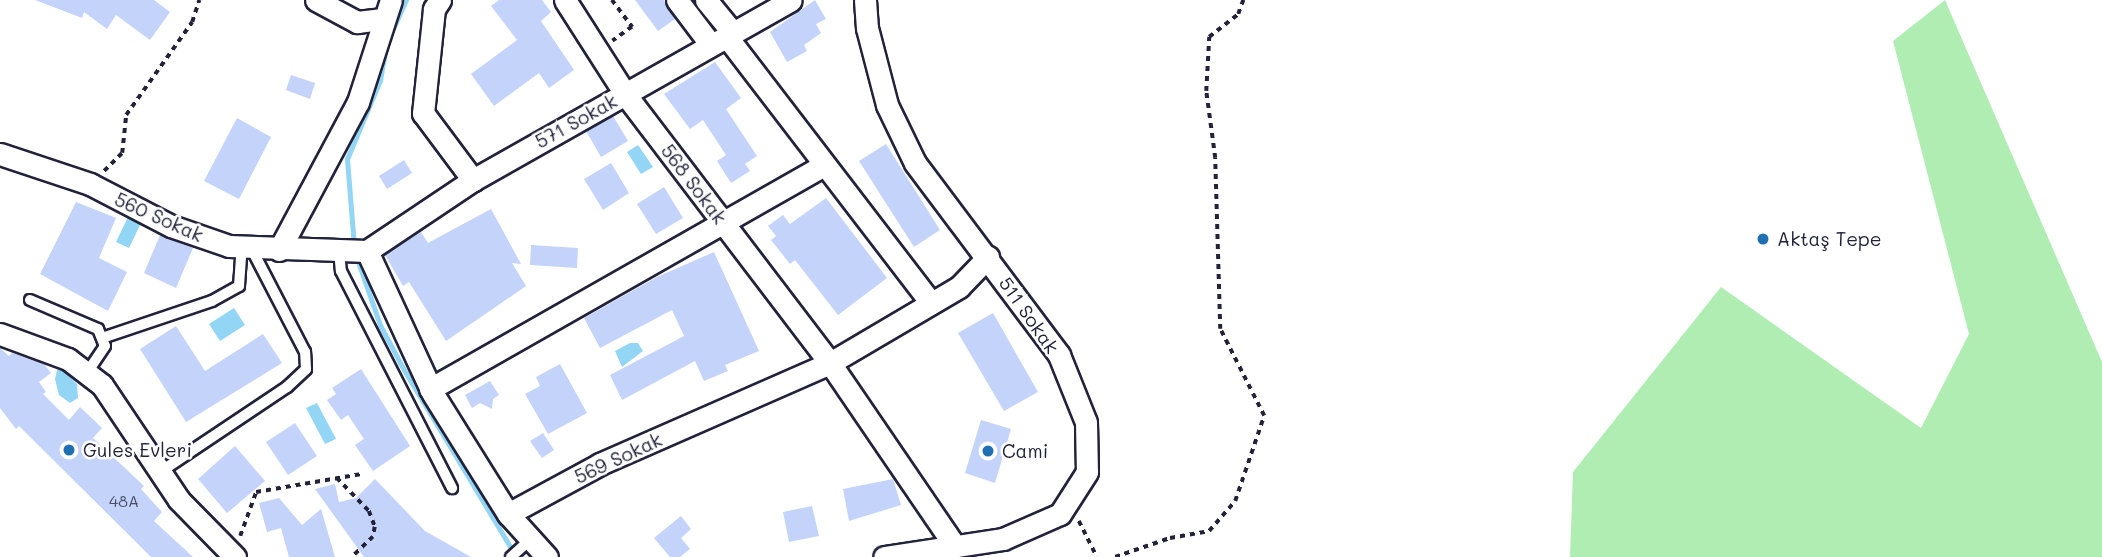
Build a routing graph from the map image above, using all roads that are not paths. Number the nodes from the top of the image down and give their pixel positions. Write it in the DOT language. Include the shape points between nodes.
graph roads {
  1 [pos="316,0"];
  2 [pos="440,0"];
  3 [pos="565,0"];
  4 [pos="677,0"];
  5 [pos="706,0"];
  6 [pos="791,0"];
  7 [pos="865,0"];
  8 [pos="386,9"];
  9 [pos="723,38"];
  10 [pos="625,94"];
  11 [pos="0,155"];
  12 [pos="823,166"];
  13 [pos="473,180"];
  14 [pos="724,224"];
  15 [pos="247,247"];
  16 [pos="279,250"];
  17 [pos="354,251"];
  18 [pos="988,257"];
  19 [pos="30,300"];
  20 [pos="931,303"];
  21 [pos="0,334"];
  22 [pos="102,338"];
  23 [pos="830,363"];
  24 [pos="87,373"];
  25 [pos="430,389"];
  26 [pos="160,472"];
  27 [pos="452,488"];
  28 [pos="508,514"];
  29 [pos="955,546"];
  30 [pos="518,550"];
  31 [pos="234,556"];
  32 [pos="547,557"];
  33 [pos="884,557"];
  1 -- 8 [label="street" via="357,22"];
  2 -- 13 [label="street" via="434,9 423,113"];
  3 -- 10 [label="street, 568 Sokak"];
  4 -- 9 [label="street"];
  5 -- 9 [label="street"];
  6 -- 9 [label="street, 571 Sokak"];
  7 -- 18 [label="street, 511 Sokak" via="887,105 915,163"];
  8 -- 16 [label="street" via="372,68 358,102"];
  9 -- 10 [label="street, 571 Sokak"];
  9 -- 12 [label="street"];
  10 -- 13 [label="street, 571 Sokak"];
  10 -- 14 [label="street, 568 Sokak"];
  11 -- 15 [label="street, 560 Sokak" via="90,184 171,226"];
  12 -- 14 [label="street"];
  12 -- 20 [label="street"];
  13 -- 17 [label="street, 571 Sokak"];
  14 -- 23 [label="street, 568 Sokak"];
  14 -- 25 [label="street"];
  15 -- 16 [label="street, 560 Sokak"];
  15 -- 22 [label="lane" via="239,286 212,300"];
  15 -- 26 [label="lane" via="305,352 306,369 287,387"];
  16 -- 17 [label="street, 560 Sokak"];
  17 -- 25 [label="street"];
  17 -- 27 [label="lane" via="341,271"];
  18 -- 20 [label="street, 569 Sokak" via="958,287"];
  18 -- 29 [label="street, 511 Sokak" via="1059,355 1086,422 1087,472 1060,514 1003,539"];
  19 -- 22 [label="lane" via="98,329"];
  20 -- 23 [label="street, 569 Sokak"];
  21 -- 24 [label="street" via="68,359"];
  22 -- 24 [label="lane" via="105,346"];
  23 -- 28 [label="street, 569 Sokak" via="600,464"];
  23 -- 29 [label="street, 568 Sokak"];
  24 -- 26 [label="street" via="102,385"];
  25 -- 28 [label="street"];
  26 -- 31 [label="street" via="179,500"];
  28 -- 30 [label="street"];
  29 -- 33 [label="street, 511 Sokak"];
  30 -- 32 [label="street"];
}
